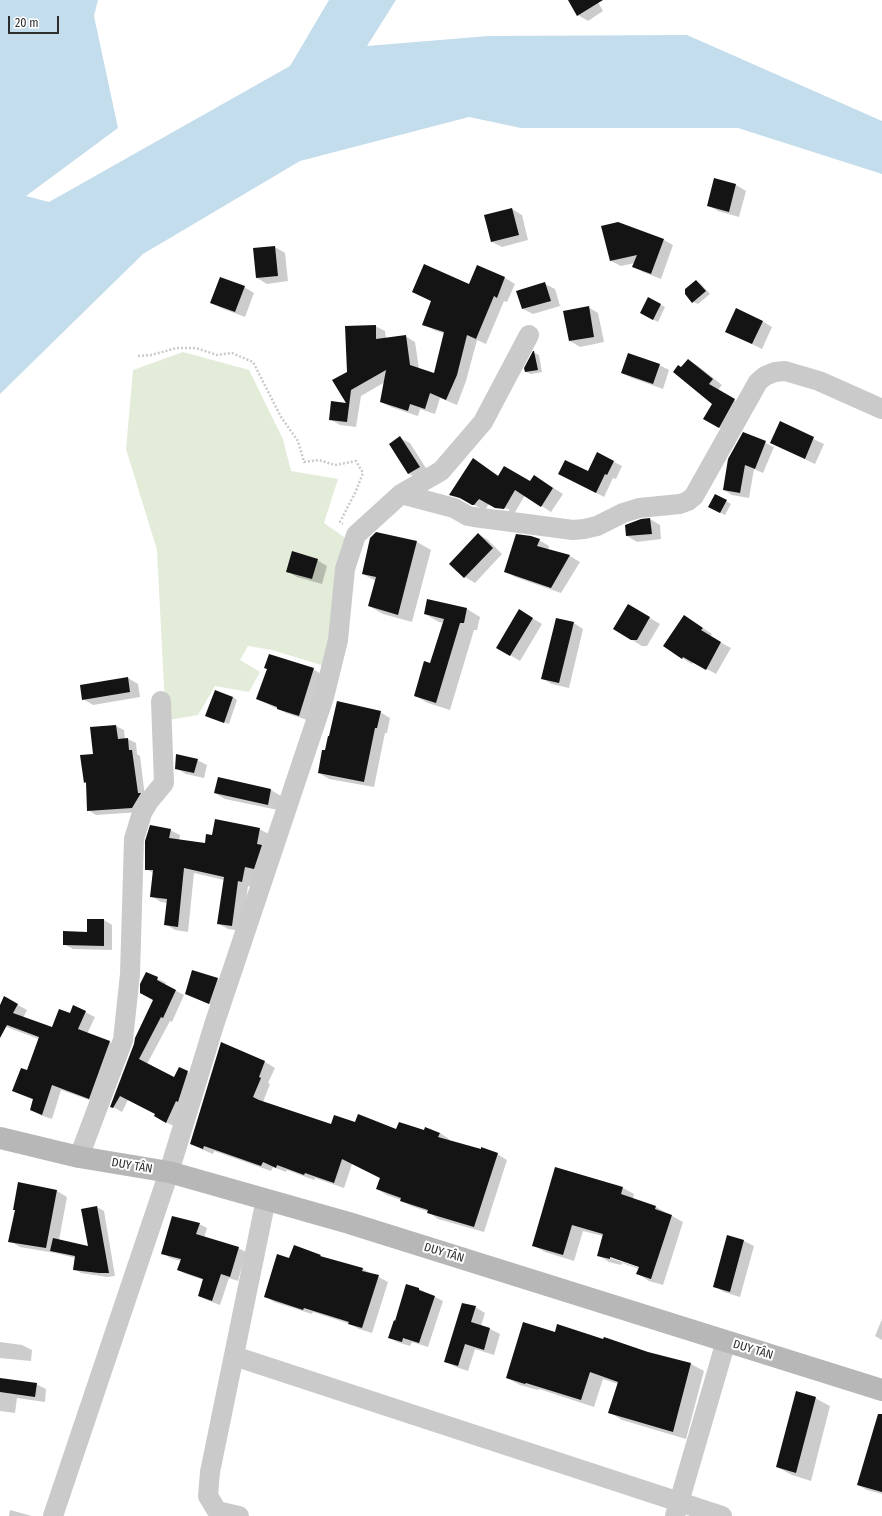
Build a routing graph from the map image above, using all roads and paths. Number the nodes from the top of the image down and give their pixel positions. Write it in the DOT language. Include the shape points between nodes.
graph roads {
  1 [pos="529,335"];
  2 [pos="138,356"];
  3 [pos="882,409"];
  4 [pos="402,494"];
  5 [pos="356,535"];
  6 [pos="161,701"];
  7 [pos="0,1138"];
  8 [pos="79,1157"];
  9 [pos="169,1172"];
  10 [pos="266,1199"];
  11 [pos="726,1341"];
  12 [pos="234,1356"];
  13 [pos="882,1390"];
  14 [pos="677,1509"];
  15 [pos="53,1516"];
  16 [pos="239,1516"];
  17 [pos="722,1516"];
  1 -- 4 [label="street" via="483,422 441,471"];
  2 -- 5 [label="path" via="177,348 196,348 217,355 232,353 253,362 282,417 298,441 304,462 319,460 336,465 356,461 363,473 340,522"];
  3 -- 4 [label="street" via="819,381 785,371 765,376 758,382 694,496 680,504 639,508 584,529 573,530 468,516 454,508"];
  4 -- 5 [label="street"];
  5 -- 9 [label="street" via="345,569 338,640 324,697 214,1025"];
  6 -- 8 [label="street" via="164,783 142,813 134,839 130,974 123,1040"];
  7 -- 8 [label="street, DUY TÂN"];
  8 -- 9 [label="street, DUY TÂN"];
  9 -- 10 [label="street, DUY TÂN"];
  9 -- 15 [label="street"];
  10 -- 11 [label="street, DUY TÂN"];
  10 -- 12 [label="street"];
  11 -- 13 [label="street, DUY TÂN"];
  11 -- 14 [label="street"];
  12 -- 14 [label="street"];
  12 -- 16 [label="street" via="210,1472 208,1496 217,1511"];
  14 -- 17 [label="street"];
}
